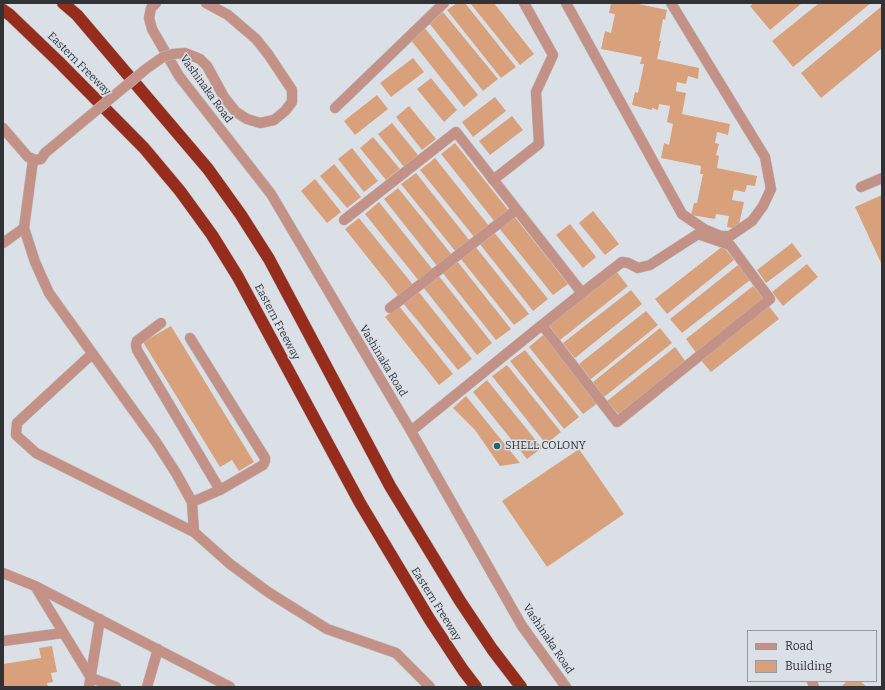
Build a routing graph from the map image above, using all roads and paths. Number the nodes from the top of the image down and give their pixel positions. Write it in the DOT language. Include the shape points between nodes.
graph roads {
  1 [pos="63,3"];
  2 [pos="206,3"];
  3 [pos="444,3"];
  4 [pos="524,3"];
  5 [pos="566,3"];
  6 [pos="671,3"];
  7 [pos="151,5"];
  8 [pos="3,10"];
  9 [pos="335,108"];
  10 [pos="3,128"];
  11 [pos="33,160"];
  12 [pos="882,178"];
  13 [pos="493,180"];
  14 [pos="861,187"];
  15 [pos="516,210"];
  16 [pos="344,220"];
  17 [pos="24,228"];
  18 [pos="3,243"];
  19 [pos="582,293"];
  20 [pos="390,308"];
  21 [pos="161,323"];
  22 [pos="542,325"];
  23 [pos="190,338"];
  24 [pos="92,354"];
  25 [pos="411,431"];
  26 [pos="220,490"];
  27 [pos="192,502"];
  28 [pos="194,532"];
  29 [pos="3,573"];
  30 [pos="35,586"];
  31 [pos="100,619"];
  32 [pos="63,633"];
  33 [pos="3,641"];
  34 [pos="158,649"];
  35 [pos="90,683"];
  36 [pos="116,687"];
  37 [pos="147,687"];
  38 [pos="230,687"];
  39 [pos="430,687"];
  40 [pos="476,687"];
  41 [pos="521,687"];
  42 [pos="566,687"];
  1 -- 41 [label="highway, Eastern Freeway" via="77,15 208,169 241,215 269,259 390,486 460,601 492,650"];
  2 -- 11 [label="street, Vashinaka Road, bridge" via="228,15 256,39 268,54 292,90 292,102 285,111 274,120 260,124 247,119 236,112 224,97 207,66 200,59 185,54 163,56 40,158"];
  3 -- 9 [label="street"];
  4 -- 13 [label="street" via="553,55 536,92 540,144"];
  5 -- 6 [label="street" via="682,214 704,229 721,236 730,236 752,221 771,189 765,157"];
  7 -- 25 [label="street, Vashinaka Road" via="149,18 152,29 179,76 271,194"];
  8 -- 40 [label="highway, Eastern Freeway" via="59,62 144,148 212,234 238,277 360,503 430,620"];
  10 -- 11 [label="street"];
  11 -- 17 [label="street"];
  12 -- 14 [label="street"];
  13 -- 15 [label="street"];
  13 -- 16 [label="street" via="456,132"];
  15 -- 19 [label="street"];
  15 -- 20 [label="street"];
  17 -- 18 [label="street"];
  17 -- 24 [label="street" via="49,293"];
  19 -- 22 [label="street"];
  19 -- 22 [label="street" via="622,262 638,268 650,265 698,234 730,245 770,299 617,422"];
  21 -- 26 [label="street" via="137,341 137,350"];
  22 -- 25 [label="street"];
  23 -- 26 [label="street" via="265,458 263,465"];
  24 -- 27 [label="street" via="156,442"];
  24 -- 28 [label="street" via="17,423 16,435 36,454"];
  25 -- 42 [label="street, Vashinaka Road" via="522,626"];
  26 -- 27 [label="street"];
  27 -- 28 [label="street"];
  28 -- 39 [label="street" via="230,564 268,592 327,629 396,653"];
  29 -- 30 [label="street"];
  30 -- 31 [label="street"];
  30 -- 32 [label="street"];
  31 -- 34 [label="street"];
  31 -- 35 [label="street"];
  32 -- 33 [label="street"];
  32 -- 35 [label="street"];
  34 -- 37 [label="street"];
  34 -- 38 [label="street"];
  35 -- 36 [label="street"];
}
